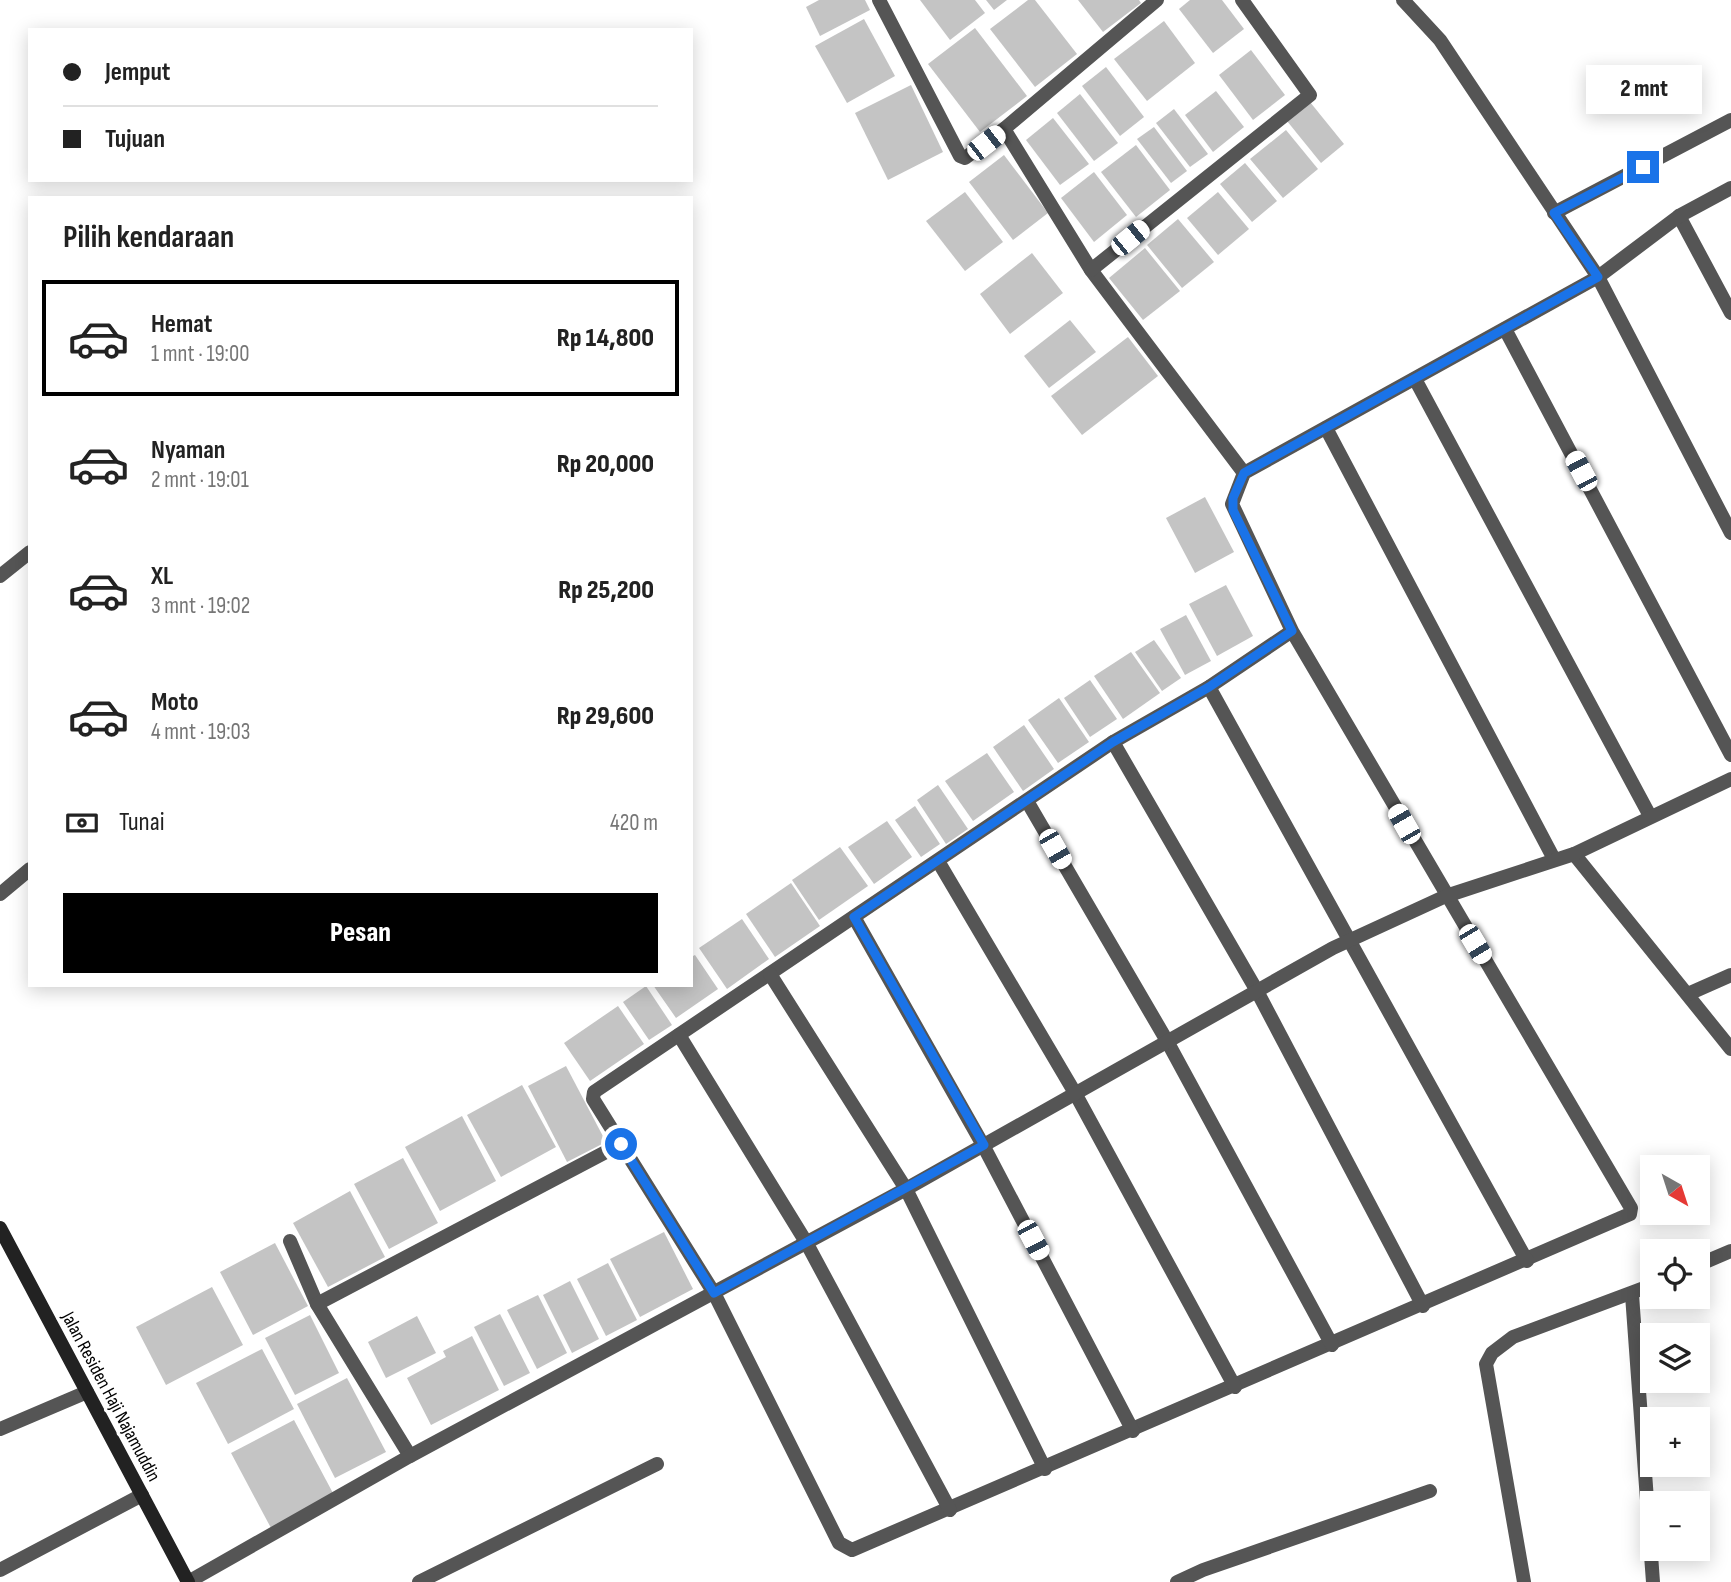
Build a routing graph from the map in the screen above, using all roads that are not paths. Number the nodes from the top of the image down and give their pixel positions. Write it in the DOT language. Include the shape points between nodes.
graph roads {
  1 [pos="879,0"];
  2 [pos="1157,0"];
  3 [pos="1242,0"];
  4 [pos="1403,0"];
  5 [pos="1731,120"];
  6 [pos="1004,129"];
  7 [pos="1731,188"];
  8 [pos="1554,213"];
  9 [pos="1679,216"];
  10 [pos="1091,270"];
  11 [pos="1598,277"];
  12 [pos="1731,313"];
  13 [pos="1505,329"];
  14 [pos="1415,379"];
  15 [pos="1326,428"];
  16 [pos="1244,473"];
  17 [pos="1731,533"];
  18 [pos="28,554"];
  19 [pos="0,576"];
  20 [pos="1292,631"];
  21 [pos="1209,687"];
  22 [pos="1113,742"];
  23 [pos="1731,755"];
  24 [pos="1731,779"];
  25 [pos="1027,801"];
  26 [pos="1650,816"];
  27 [pos="1574,854"];
  28 [pos="1554,859"];
  29 [pos="938,861"];
  30 [pos="28,871"];
  31 [pos="0,894"];
  32 [pos="1446,896"];
  33 [pos="854,917"];
  34 [pos="1349,941"];
  35 [pos="771,974"];
  36 [pos="1731,975"];
  37 [pos="1257,991"];
  38 [pos="1688,994"];
  39 [pos="680,1035"];
  40 [pos="1167,1041"];
  41 [pos="1731,1049"];
  42 [pos="1075,1093"];
  43 [pos="621,1144"];
  44 [pos="984,1145"];
  45 [pos="906,1189"];
  46 [pos="0,1228"];
  47 [pos="290,1241"];
  48 [pos="806,1242"];
  49 [pos="4,1243"];
  50 [pos="1731,1251"];
  51 [pos="1710,1260"];
  52 [pos="1527,1261"];
  53 [pos="1640,1291"];
  54 [pos="714,1293"];
  55 [pos="1632,1295"];
  56 [pos="317,1304"];
  57 [pos="1423,1306"];
  58 [pos="1332,1345"];
  59 [pos="1235,1387"];
  60 [pos="87,1392"];
  61 [pos="0,1429"];
  62 [pos="1133,1431"];
  63 [pos="410,1456"];
  64 [pos="657,1464"];
  65 [pos="1045,1469"];
  66 [pos="1430,1491"];
  67 [pos="142,1494"];
  68 [pos="950,1510"];
  69 [pos="0,1570"];
  70 [pos="188,1582"];
  71 [pos="419,1582"];
  72 [pos="1177,1582"];
  73 [pos="1524,1582"];
  74 [pos="1653,1582"];
  1 -- 6 [label="street" via="960,156 968,158"];
  2 -- 6 [label="street"];
  3 -- 10 [label="street" via="1310,95"];
  4 -- 8 [label="street" via="1440,40"];
  5 -- 8 [label="street"];
  6 -- 10 [label="street"];
  7 -- 9 [label="street"];
  8 -- 11 [label="street"];
  9 -- 11 [label="street"];
  9 -- 12 [label="street"];
  10 -- 16 [label="street"];
  11 -- 13 [label="street"];
  11 -- 17 [label="street"];
  13 -- 14 [label="street"];
  13 -- 23 [label="street"];
  14 -- 15 [label="street"];
  14 -- 26 [label="street"];
  15 -- 16 [label="street"];
  15 -- 28 [label="street"];
  16 -- 20 [label="street" via="1233,510"];
  18 -- 19 [label="street"];
  20 -- 21 [label="street"];
  20 -- 32 [label="street"];
  21 -- 22 [label="street"];
  21 -- 34 [label="street"];
  22 -- 25 [label="street"];
  22 -- 37 [label="street"];
  24 -- 26 [label="street"];
  25 -- 29 [label="street"];
  25 -- 40 [label="street"];
  26 -- 27 [label="street"];
  27 -- 28 [label="street"];
  27 -- 38 [label="street"];
  28 -- 32 [label="street"];
  29 -- 33 [label="street"];
  29 -- 42 [label="street"];
  30 -- 31 [label="street"];
  32 -- 34 [label="street"];
  32 -- 52 [label="street" via="1631,1208 1627,1218"];
  33 -- 35 [label="street"];
  33 -- 44 [label="street"];
  34 -- 37 [label="street"];
  34 -- 52 [label="street"];
  35 -- 39 [label="street"];
  35 -- 45 [label="street"];
  36 -- 38 [label="street"];
  37 -- 40 [label="street"];
  37 -- 57 [label="street"];
  38 -- 41 [label="street"];
  39 -- 43 [label="street" via="594,1092 593,1099"];
  39 -- 48 [label="street"];
  40 -- 42 [label="street"];
  40 -- 58 [label="street"];
  42 -- 44 [label="street"];
  42 -- 59 [label="street"];
  43 -- 54 [label="street"];
  43 -- 56 [label="street"];
  44 -- 45 [label="street"];
  44 -- 62 [label="street"];
  45 -- 48 [label="street"];
  45 -- 65 [label="street"];
  46 -- 49 [label="main road, Jalan Residen Haji Najamuddin"];
  47 -- 56 [label="street"];
  48 -- 54 [label="street"];
  48 -- 68 [label="street"];
  49 -- 60 [label="main road, Jalan Residen Haji Najamuddin"];
  50 -- 51 [label="street"];
  52 -- 57 [label="street"];
  53 -- 55 [label="street"];
  54 -- 63 [label="street"];
  54 -- 68 [label="street" via="839,1543 861,1549"];
  55 -- 73 [label="street" via="1513,1337 1492,1353 1486,1364"];
  55 -- 74 [label="street"];
  56 -- 63 [label="street"];
  57 -- 58 [label="street"];
  58 -- 59 [label="street"];
  59 -- 62 [label="street"];
  60 -- 61 [label="street"];
  60 -- 67 [label="main road, Jalan Residen Haji Najamuddin"];
  62 -- 65 [label="street"];
  63 -- 70 [label="street"];
  64 -- 71 [label="street"];
  65 -- 68 [label="street"];
  66 -- 72 [label="street"];
  67 -- 69 [label="street"];
  67 -- 70 [label="main road, Jalan Residen Haji Najamuddin"];
}
